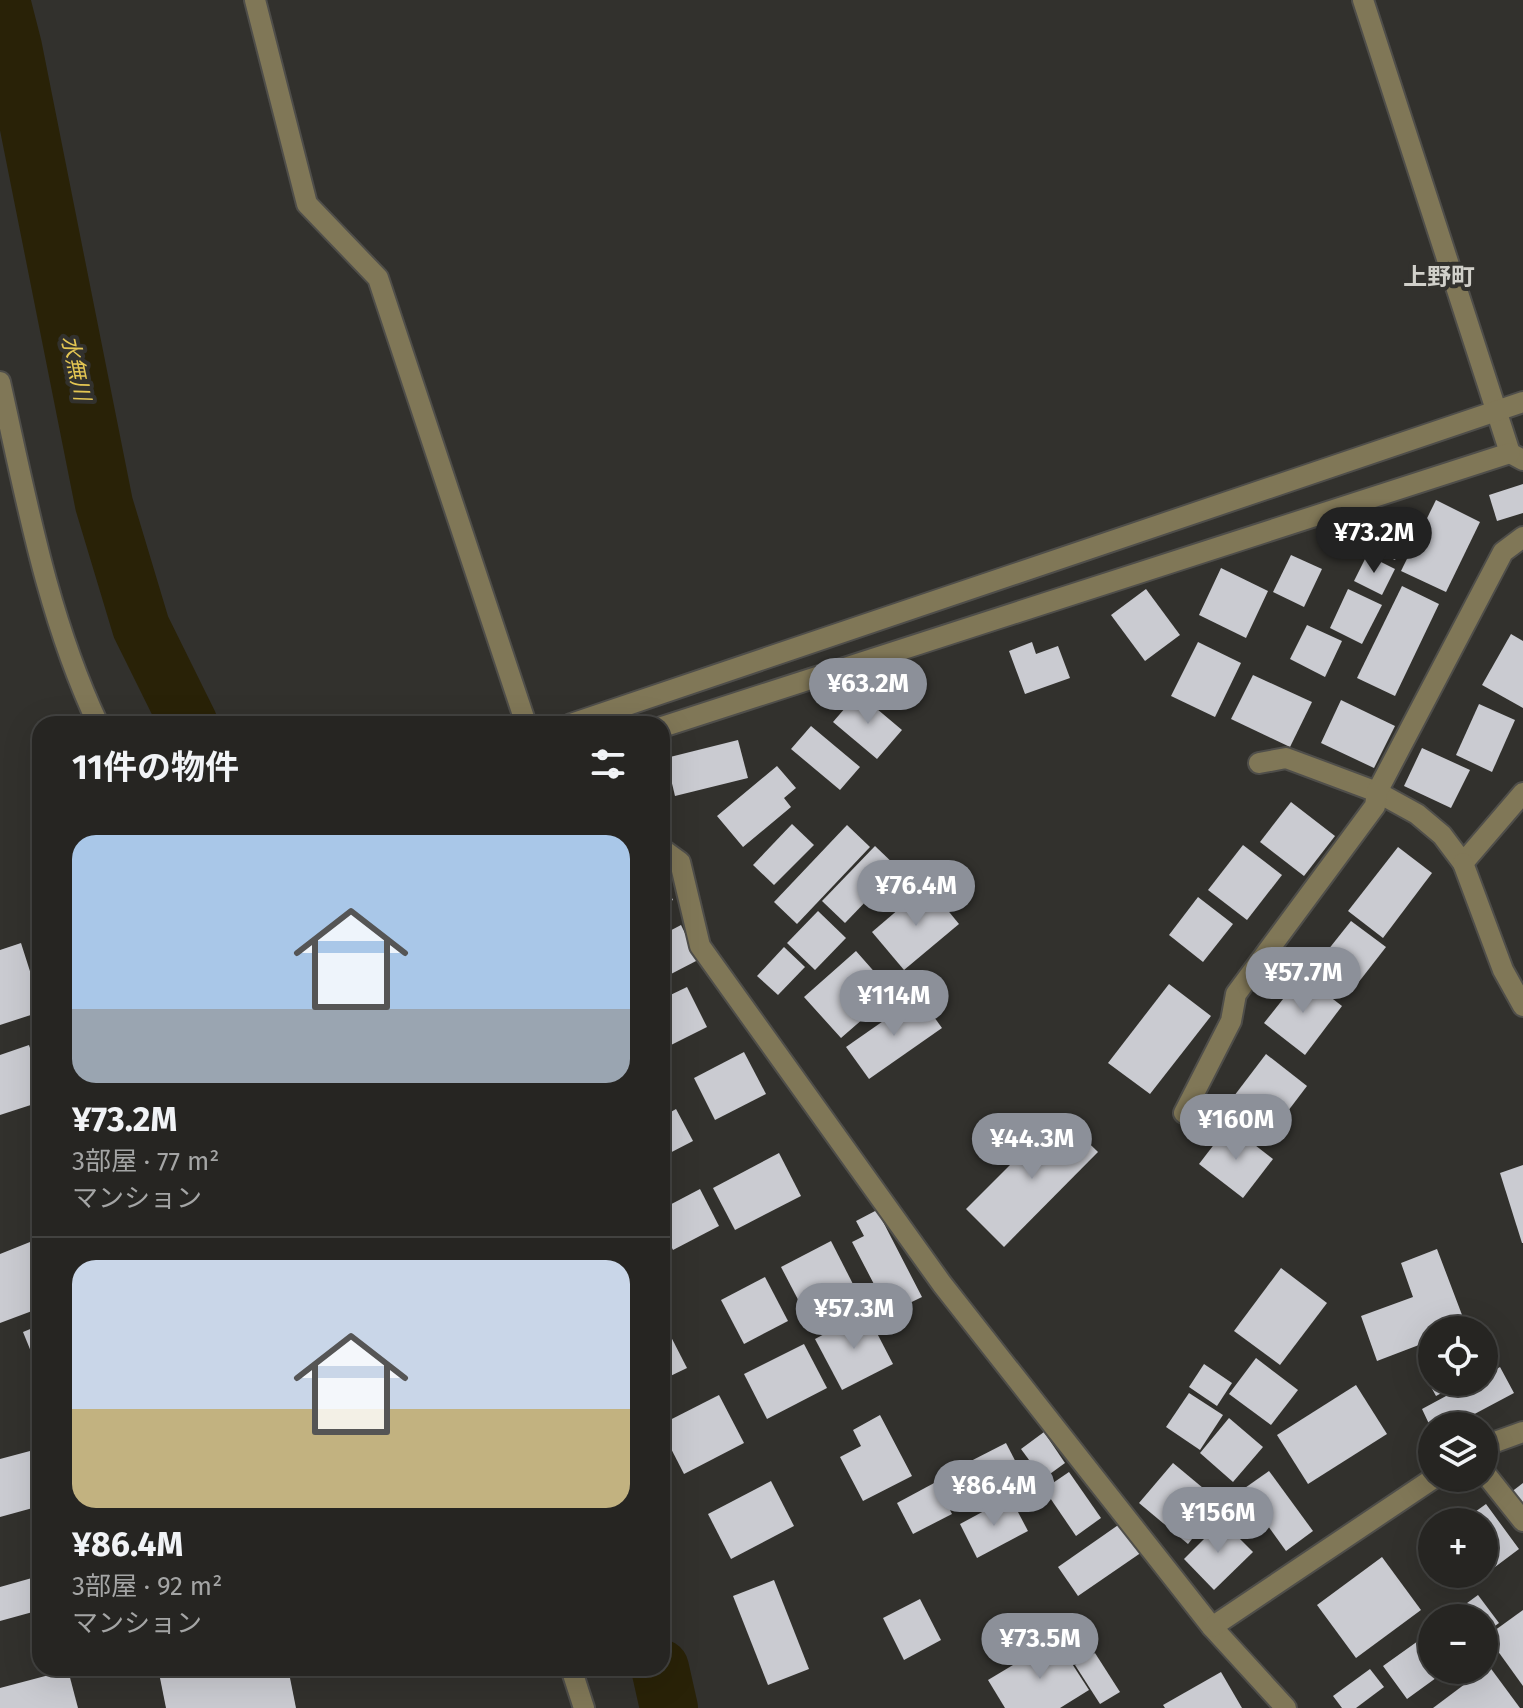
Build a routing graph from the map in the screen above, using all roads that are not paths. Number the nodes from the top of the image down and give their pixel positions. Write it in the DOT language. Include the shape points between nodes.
graph roads {
  1 [pos="255,0"];
  2 [pos="1363,0"];
  3 [pos="0,382"];
  4 [pos="1523,402"];
  5 [pos="1496,410"];
  6 [pos="1516,449"];
  7 [pos="1523,537"];
  8 [pos="94,716"];
  9 [pos="523,716"];
  10 [pos="595,716"];
  11 [pos="670,724"];
  12 [pos="1259,763"];
  13 [pos="1377,792"];
  14 [pos="1523,793"];
  15 [pos="670,855"];
  16 [pos="1463,863"];
  17 [pos="1523,1006"];
  18 [pos="1184,1113"];
  19 [pos="1523,1432"];
  20 [pos="1498,1441"];
  21 [pos="1418,1489"];
  22 [pos="1498,1490"];
  23 [pos="1523,1521"];
  24 [pos="1212,1627"];
  25 [pos="574,1676"];
  26 [pos="584,1708"];
  27 [pos="1286,1708"];
  1 -- 9 [label="street" via="307,204 378,278"];
  2 -- 5 [label="street"];
  3 -- 8 [label="street" via="45,579 73,670"];
  4 -- 5 [label="street"];
  5 -- 6 [label="street"];
  5 -- 10 [label="street"];
  6 -- 11 [label="street"];
  7 -- 13 [label="street" via="1503,552"];
  12 -- 13 [label="street" via="1286,758"];
  13 -- 16 [label="street" via="1417,814"];
  13 -- 18 [label="street" via="1375,806 1236,994 1231,1021"];
  14 -- 16 [label="street"];
  15 -- 24 [label="street" via="680,862 700,946 942,1284"];
  16 -- 17 [label="street" via="1503,970"];
  19 -- 20 [label="street"];
  21 -- 24 [label="street"];
  22 -- 23 [label="street"];
  24 -- 27 [label="street"];
  25 -- 26 [label="street"];
}
